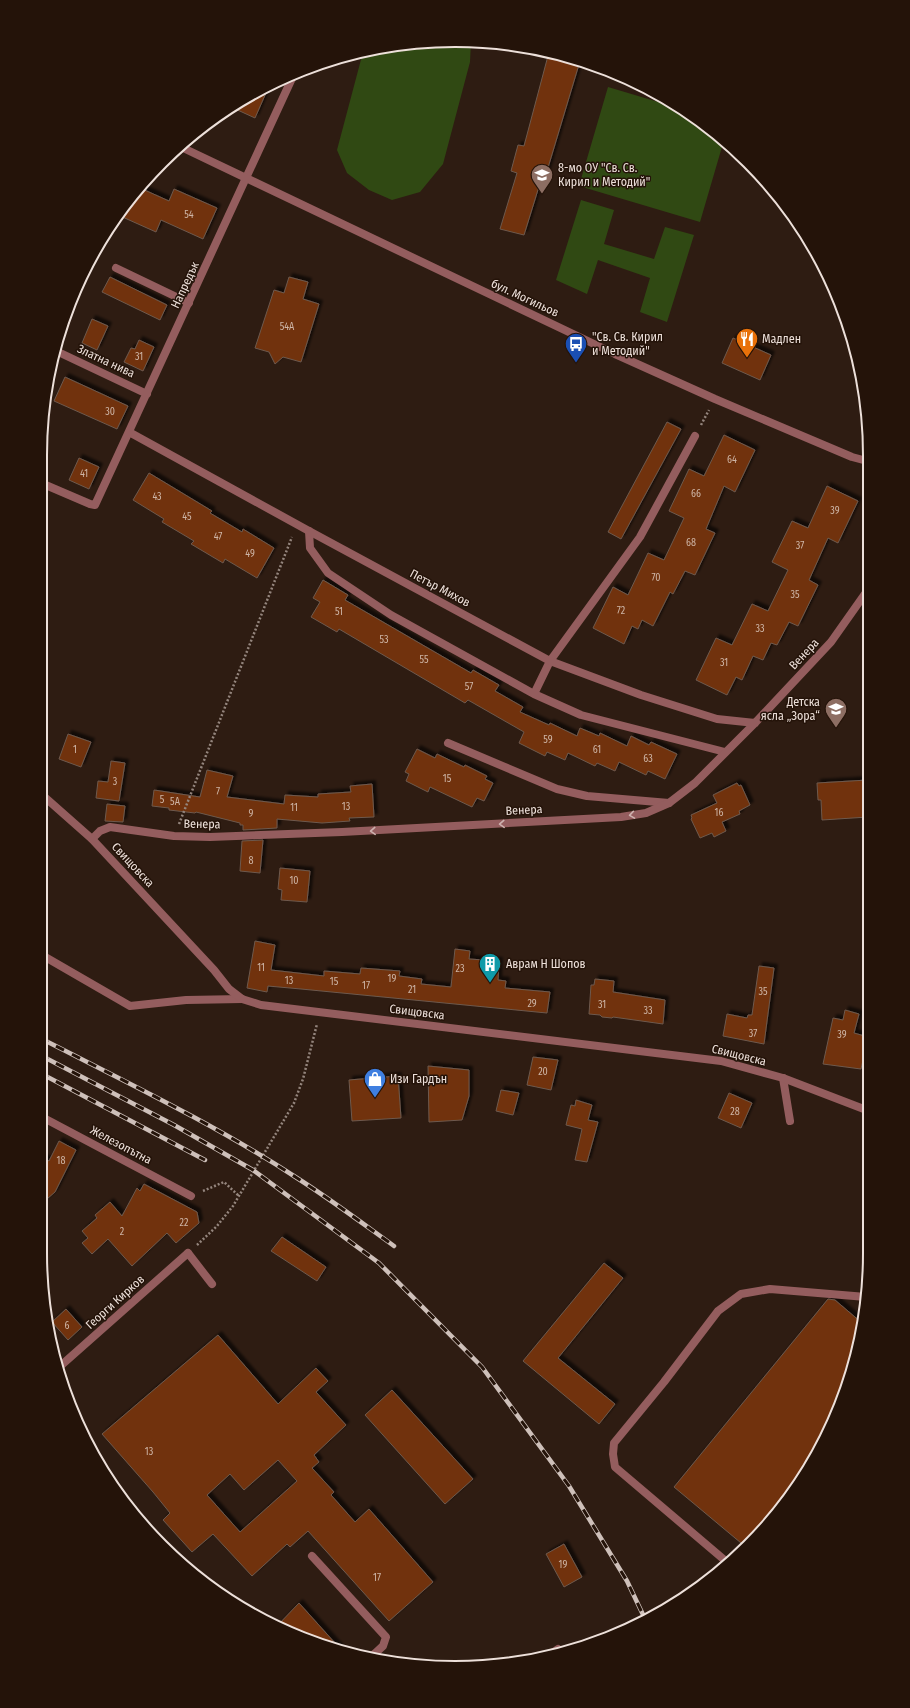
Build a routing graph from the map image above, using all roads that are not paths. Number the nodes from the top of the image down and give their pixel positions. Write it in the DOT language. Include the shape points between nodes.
graph roads {
  1 [pos="290,82"];
  2 [pos="185,149"];
  3 [pos="247,179"];
  4 [pos="116,268"];
  5 [pos="189,303"];
  6 [pos="60,353"];
  7 [pos="147,394"];
  8 [pos="129,432"];
  9 [pos="695,436"];
  10 [pos="863,460"];
  11 [pos="47,486"];
  12 [pos="309,531"];
  13 [pos="863,597"];
  14 [pos="550,661"];
  15 [pos="534,694"];
  16 [pos="755,723"];
  17 [pos="448,743"];
  18 [pos="726,752"];
  19 [pos="47,799"];
  20 [pos="669,803"];
  21 [pos="92,839"];
  22 [pos="47,958"];
  23 [pos="242,999"];
  24 [pos="783,1078"];
  25 [pos="863,1109"];
  26 [pos="47,1120"];
  27 [pos="790,1122"];
  28 [pos="191,1196"];
  29 [pos="212,1284"];
  30 [pos="861,1297"];
  31 [pos="63,1364"];
  32 [pos="312,1556"];
  33 [pos="724,1560"];
  34 [pos="375,1653"];
  1 -- 3 [label="street, Напредък"];
  2 -- 3 [label="street, бул. Могильов"];
  3 -- 5 [label="street, Напредък"];
  3 -- 10 [label="street, бул. Могильов" via="715,399"];
  4 -- 5 [label="street"];
  5 -- 7 [label="street, Напредък"];
  6 -- 7 [label="street, Златна нива"];
  7 -- 8 [label="street, Напредък"];
  8 -- 11 [label="street, Напредък" via="95,505"];
  8 -- 12 [label="street, Петър Михов"];
  9 -- 14 [label="street" via="640,537"];
  12 -- 14 [label="street, Петър Михов"];
  12 -- 15 [label="street" via="310,548 328,573 391,615"];
  13 -- 16 [label="street, Венера" via="831,642"];
  14 -- 15 [label="street"];
  14 -- 16 [label="street, Петър Михов" via="640,695 718,719"];
  15 -- 18 [label="street" via="581,715"];
  16 -- 18 [label="street, Венера"];
  17 -- 20 [label="street" via="557,789 587,796"];
  18 -- 20 [label="street, Венера" via="695,783"];
  19 -- 21 [label="street, Свищовска"];
  20 -- 21 [label="street, Венера, one-way" via="646,813 621,817 210,837 174,836 110,827"];
  21 -- 23 [label="street, Свищовска"];
  22 -- 23 [label="street" via="130,1006 186,1000"];
  23 -- 24 [label="street, Свищовска" via="261,1005 721,1060"];
  24 -- 25 [label="street, Свищовска"];
  24 -- 27 [label="street"];
  26 -- 28 [label="street, Железопътна"];
  29 -- 31 [label="street, Георги Кирков" via="188,1253"];
  30 -- 33 [label="street" via="770,1289 741,1294 718,1311 614,1442 615,1467"];
  32 -- 34 [label="street" via="386,1637 383,1646"];
}
